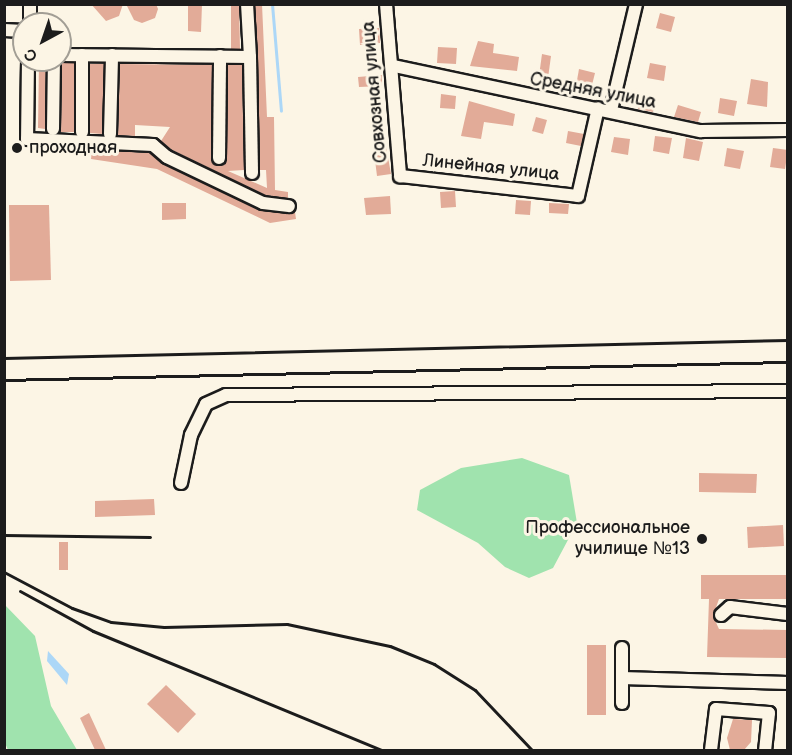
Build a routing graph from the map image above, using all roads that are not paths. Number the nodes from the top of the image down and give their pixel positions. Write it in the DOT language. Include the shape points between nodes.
graph roads {
  1 [pos="247,4"];
  2 [pos="386,4"];
  3 [pos="636,4"];
  4 [pos="72,55"];
  5 [pos="82,55"];
  6 [pos="112,56"];
  7 [pos="220,56"];
  8 [pos="250,57"];
  9 [pos="394,66"];
  10 [pos="28,72"];
  11 [pos="54,72"];
  12 [pos="605,109"];
  13 [pos="53,129"];
  14 [pos="788,130"];
  15 [pos="82,132"];
  16 [pos="110,134"];
  17 [pos="219,158"];
  18 [pos="252,173"];
  19 [pos="400,176"];
  20 [pos="289,206"];
  21 [pos="788,391"];
  22 [pos="181,483"];
  23 [pos="788,614"];
  24 [pos="721,615"];
  25 [pos="622,648"];
  26 [pos="622,678"];
  27 [pos="788,683"];
  28 [pos="622,703"];
  29 [pos="711,750"];
  30 [pos="765,750"];
  1 -- 8 [label="street"];
  2 -- 9 [label="street, Совхозная улица"];
  3 -- 12 [label="street"];
  4 -- 5 [label="street"];
  5 -- 6 [label="street"];
  5 -- 15 [label="street"];
  6 -- 7 [label="street"];
  6 -- 16 [label="street"];
  7 -- 8 [label="street"];
  7 -- 17 [label="street"];
  8 -- 18 [label="street"];
  9 -- 12 [label="street, Средняя улица"];
  9 -- 19 [label="street, Совхозная улица"];
  10 -- 20 [label="street" via="27,139 153,145 167,157 263,203"];
  11 -- 13 [label="street"];
  12 -- 14 [label="street, Средняя улица" via="701,131"];
  12 -- 19 [label="street, Линейная улица" via="578,196"];
  21 -- 22 [label="street" via="226,395 206,404 191,435"];
  23 -- 24 [label="street" via="730,607"];
  25 -- 26 [label="street"];
  26 -- 27 [label="street"];
  26 -- 28 [label="street"];
  29 -- 30 [label="street" via="716,709 769,713"];
}
